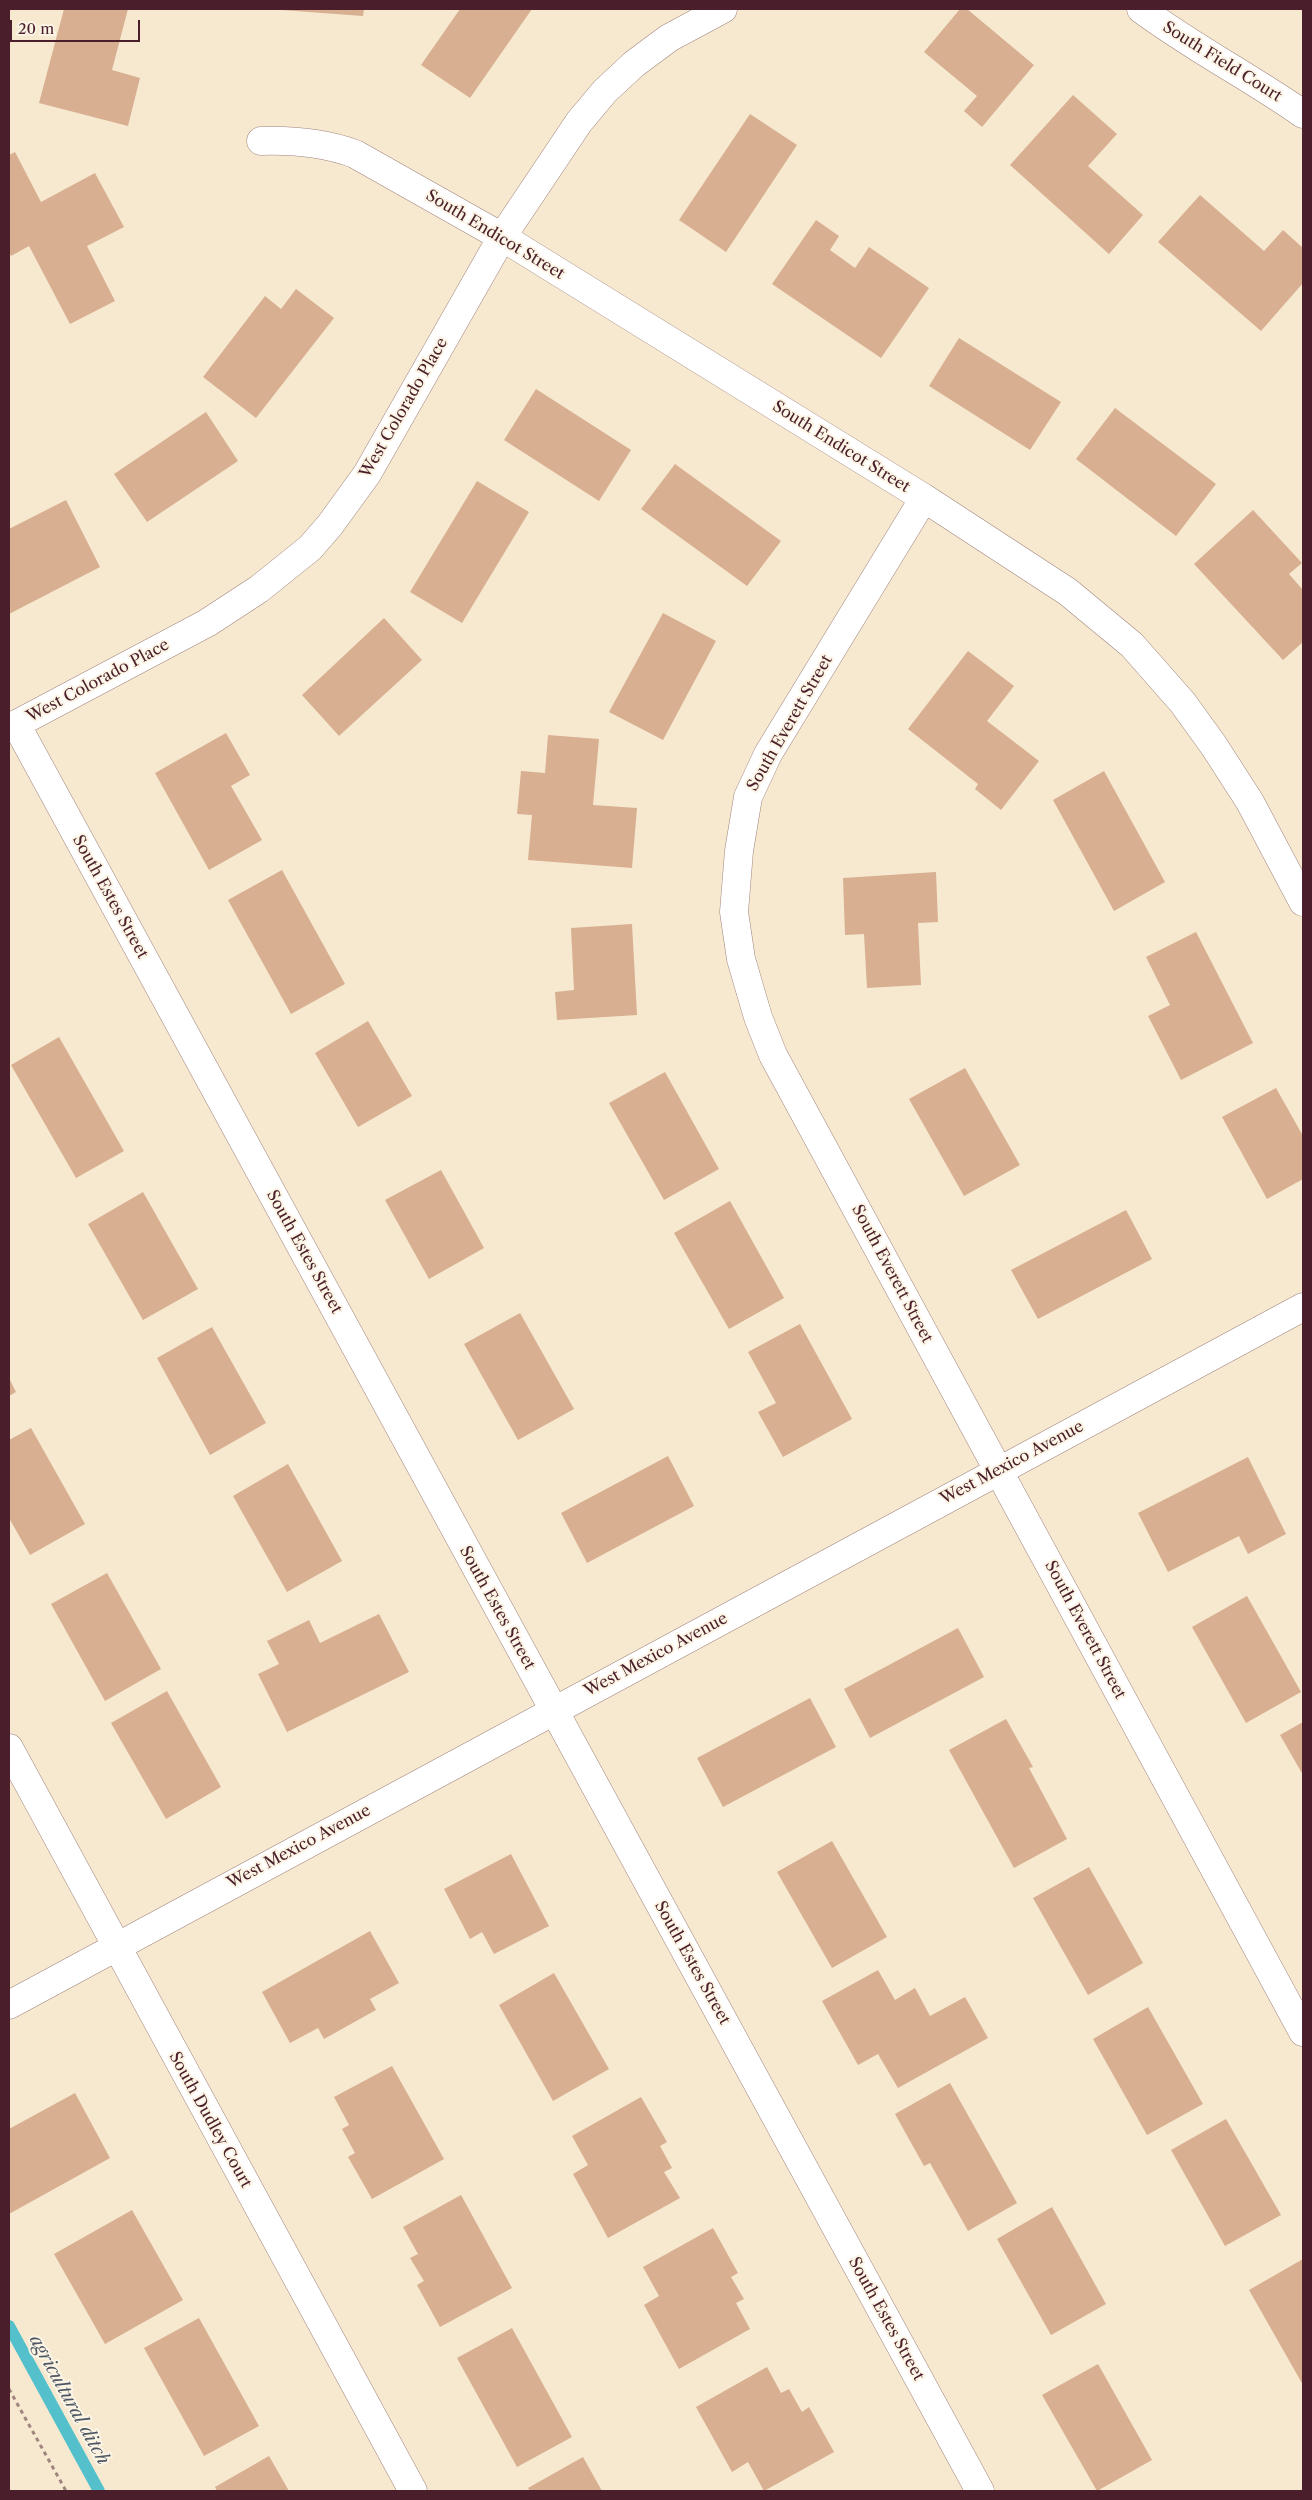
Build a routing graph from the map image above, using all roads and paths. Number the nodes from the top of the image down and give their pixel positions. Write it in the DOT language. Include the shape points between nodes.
graph roads {
  1 [pos="723,9"];
  2 [pos="1140,9"];
  3 [pos="1303,114"];
  4 [pos="261,141"];
  5 [pos="502,237"];
  6 [pos="924,498"];
  7 [pos="12,726"];
  8 [pos="1303,902"];
  9 [pos="1303,1307"];
  10 [pos="998,1470"];
  11 [pos="553,1711"];
  12 [pos="9,1748"];
  13 [pos="115,1946"];
  14 [pos="9,2005"];
  15 [pos="1303,2032"];
  16 [pos="9,2389"];
  17 [pos="66,2491"];
  18 [pos="413,2491"];
  19 [pos="980,2491"];
  1 -- 5 [label="street, West Colorado Place" via="669,38 605,91 579,122"];
  2 -- 3 [label="street, South Field Court"];
  4 -- 5 [label="street, South Endicot Street" via="290,140 337,147 355,154"];
  5 -- 6 [label="street, South Endicot Street"];
  5 -- 7 [label="street, West Colorado Place" via="367,474 310,548 260,589 207,623"];
  6 -- 8 [label="street, South Endicot Street" via="1068,592 1132,645 1183,703 1214,746 1250,802"];
  6 -- 10 [label="street, South Everett Street" via="768,754 748,797 738,851 734,912 741,959 773,1055"];
  7 -- 11 [label="street, South Estes Street"];
  9 -- 10 [label="street, West Mexico Avenue"];
  10 -- 11 [label="street, West Mexico Avenue"];
  10 -- 15 [label="street, South Everett Street"];
  11 -- 13 [label="street, West Mexico Avenue"];
  11 -- 19 [label="street, South Estes Street"];
  12 -- 13 [label="street, South Dudley Court"];
  13 -- 14 [label="street, West Mexico Avenue"];
  13 -- 18 [label="street, South Dudley Court"];
  16 -- 17 [label="path"];
}
